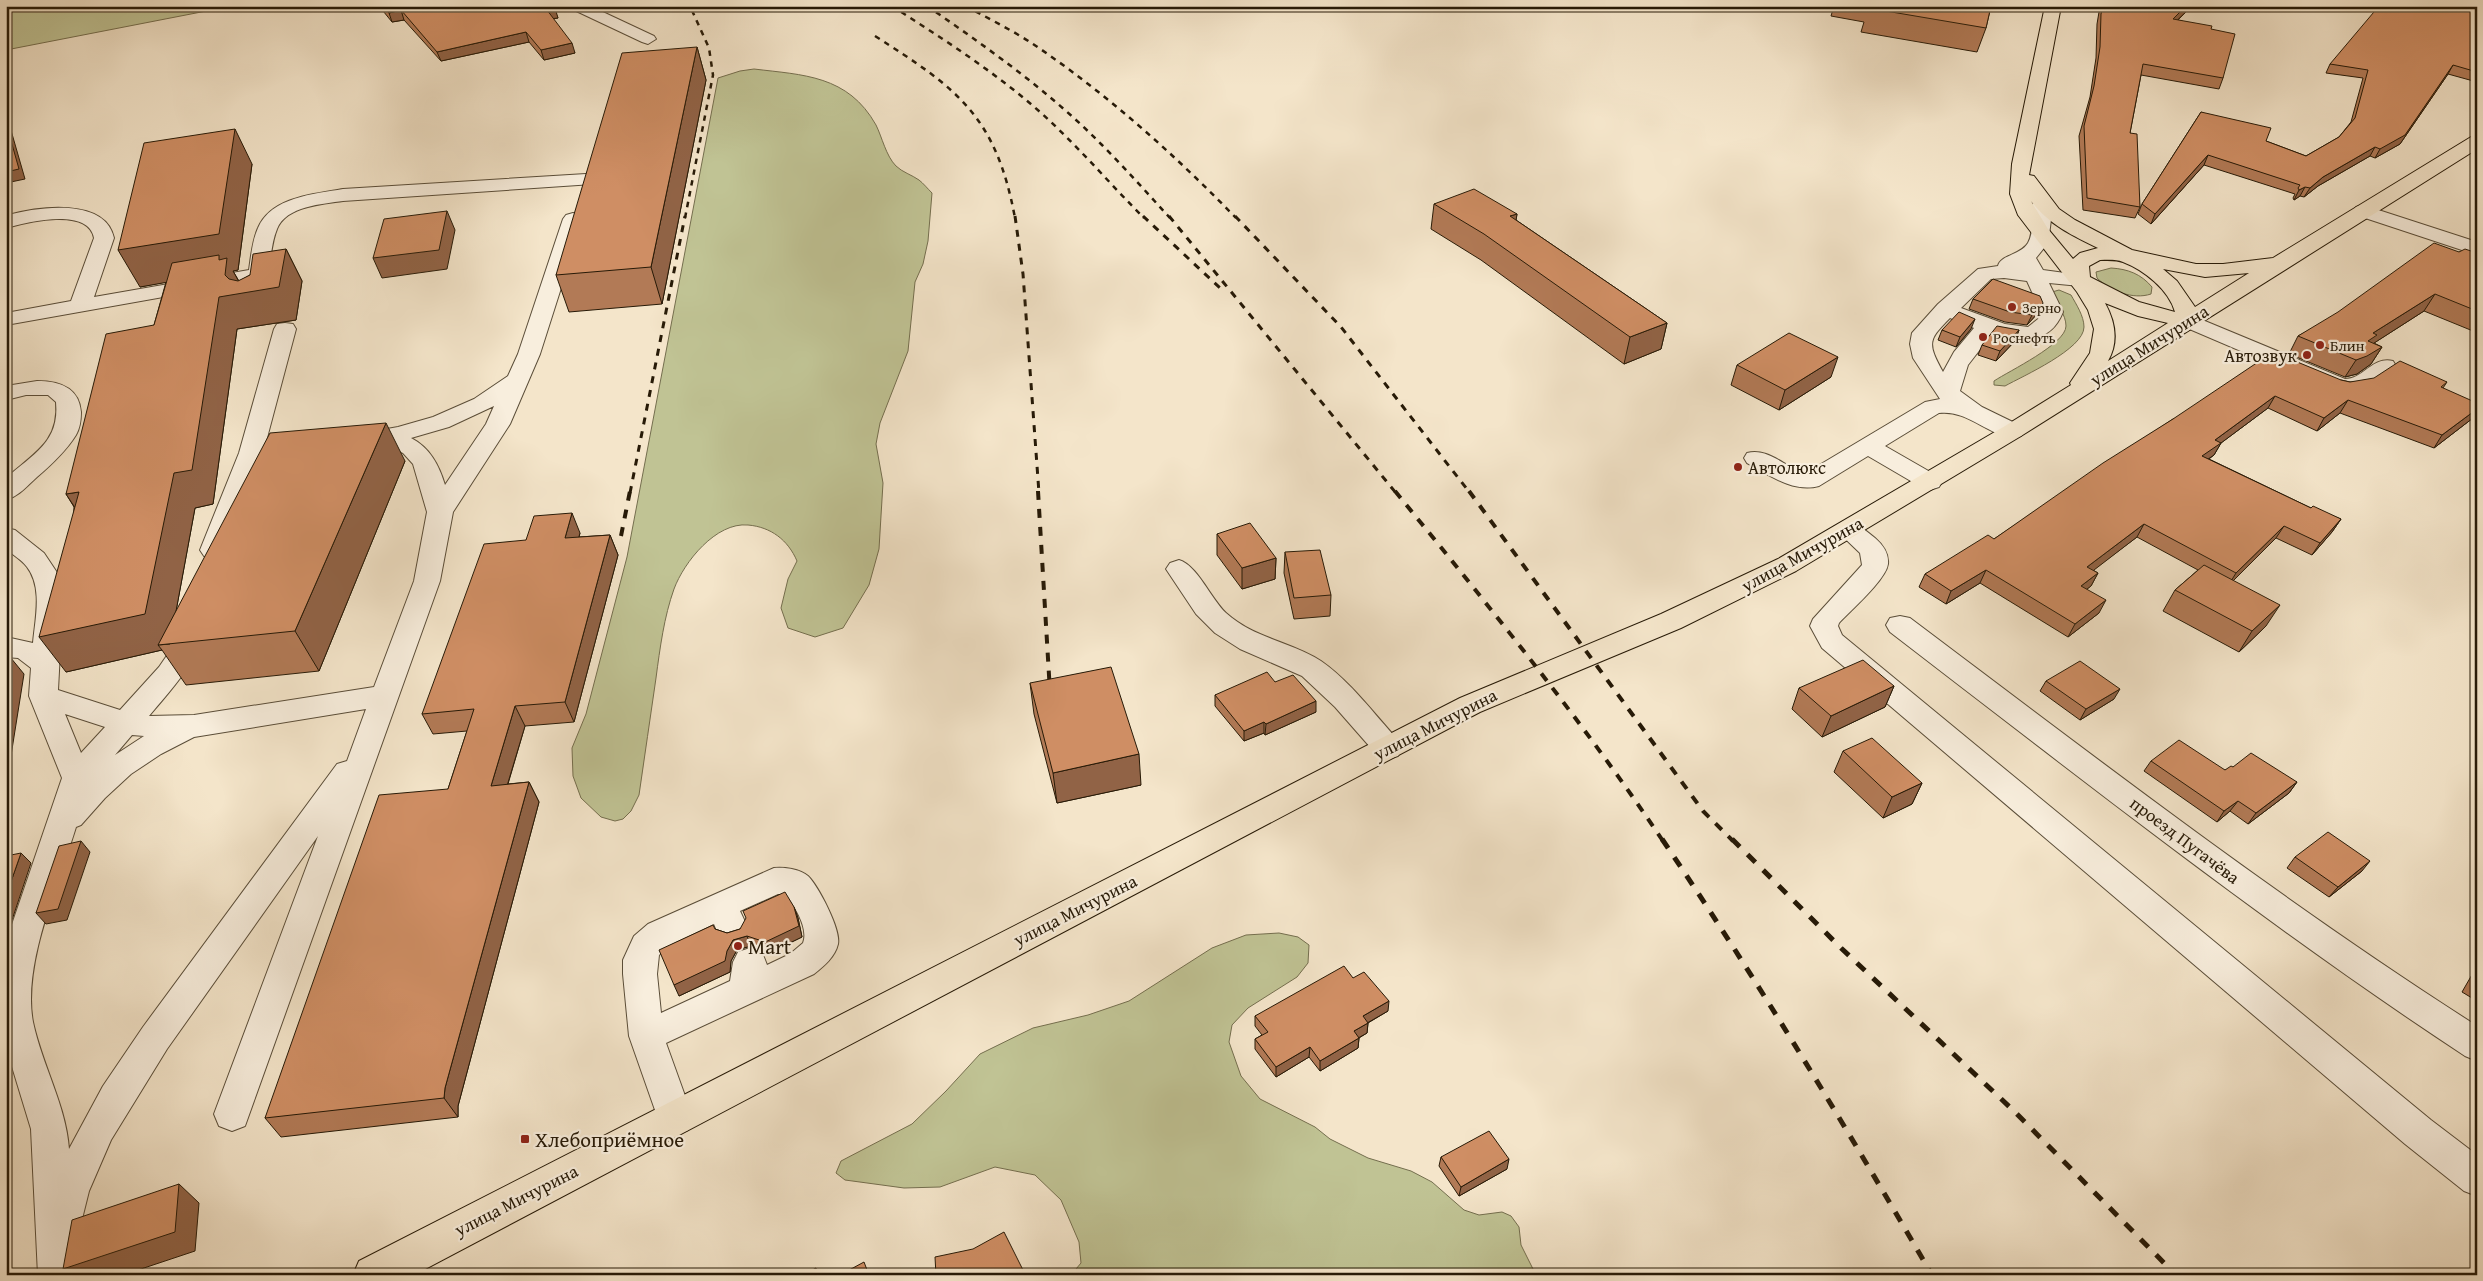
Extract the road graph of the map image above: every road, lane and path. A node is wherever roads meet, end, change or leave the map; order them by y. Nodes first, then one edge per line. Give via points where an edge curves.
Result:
1 (577, 6) edge
2 (2053, 6) edge
3 (648, 39) dead end
4 (2477, 141) edge
5 (595, 154) edge
6 (2021, 164) junction
7 (586, 180) junction
8 (2042, 204) junction
9 (2363, 210) junction
10 (6, 222) edge
11 (2041, 232) junction
12 (2477, 249) edge
13 (2126, 256) junction
14 (2282, 261) junction
15 (2031, 266) junction
16 (258, 275) junction
17 (2080, 280) junction
18 (255, 298) edge
19 (80, 306) junction
20 (1946, 309) junction
21 (6, 319) edge
22 (2188, 320) junction
23 (1989, 324) junction
24 (285, 329) dead end
25 (2385, 366) dead end
26 (518, 379) junction
27 (2074, 392) junction
28 (6, 393) edge
29 (1938, 393) junction
30 (2013, 431) junction
31 (385, 437) junction
32 (337, 443) edge
33 (1868, 446) junction
34 (1756, 458) dead end
35 (1930, 482) junction
36 (6, 492) edge
37 (440, 512) junction
38 (1849, 530) junction
39 (6, 536) edge
40 (1179, 568) dead end
41 (206, 571) edge
42 (196, 608) edge
43 (1900, 624) dead end
44 (6, 647) edge
45 (44, 665) junction
46 (43, 696) junction
47 (385, 696) junction
48 (125, 723) junction
49 (194, 726) junction
50 (366, 746) junction
51 (1388, 748) junction
52 (77, 778) junction
53 (59, 831) junction
54 (646, 1036) junction
55 (2477, 1045) edge
56 (232, 1114) dead end
57 (675, 1118) junction
58 (2477, 1178) edge
59 (57, 1264) edge
60 (373, 1275) edge

1 - 3 street
2 - 6 main road
4 - 9 main road, улица Мичурина
5 - 7 street
6 - 8 main road
6 - 11 main road via 2018,179 2020,196 2024,208
7 - 16 street via 342,195 299,205 273,219 267,228
7 - 26 street
8 - 11 street
8 - 13 main road via 2079,231
9 - 12 street
9 - 14 main road, улица Мичурина
10 - 19 street via 56,214 92,220 101,228 104,238
11 - 15 street
11 - 17 main road
13 - 14 main road via 2209,270
13 - 17 main road via 2106,253 2087,256 2079,264
13 - 22 main road via 2157,274 2173,288 2183,302
14 - 22 main road, улица Мичурина
15 - 17 street
15 - 20 street via 1985,273
15 - 23 street via 2052,312 2050,317 2037,332 2028,334
16 - 18 street
16 - 19 street
17 - 22 main road via 2125,305
17 - 27 main road via 2101,318 2105,338 2098,361
19 - 21 street
20 - 23 street
20 - 29 street via 1920,340
22 - 25 street via 2342,386 2356,386
22 - 27 main road, улица Мичурина
23 - 29 street via 1960,359
24 - 41 street via 260,452 242,480 217,535
26 - 31 street via 499,395 474,407 409,432
26 - 37 street via 498,424
27 - 30 main road, улица Мичурина
28 - 36 street via 49,388 65,395 70,402 64,434 46,456
29 - 30 street
29 - 33 street
30 - 35 main road, улица Мичурина
31 - 32 street
31 - 37 street via 404,442 417,450 425,462
33 - 34 street via 1810,481 1790,477
33 - 35 street
35 - 38 main road, улица Мичурина
37 - 47 street via 427,581
38 - 51 main road, улица Мичурина via 1725,596 1623,642 1470,704
38 - 58 street via 1873,550 1875,565 1872,573 1827,619 1824,626 1832,641
39 - 45 street via 35,559 46,574 50,594
40 - 51 street via 1206,611 1222,627 1317,672
42 - 48 street via 183,653 169,674
43 - 55 street, проезд Пугачёва via 2229,873 2362,969
44 - 45 street via 30,651
45 - 46 street
46 - 48 street
46 - 52 street
47 - 49 street
47 - 50 street
48 - 49 street via 160,728
48 - 52 street
49 - 53 street via 158,741 125,762 91,790
50 - 56 street
50 - 59 street via 154,1039 110,1110 76,1176 65,1210
51 - 57 main road, улица Мичурина
52 - 53 street
53 - 59 street via 17,960 13,992 16,1022 49,1130
54 - 54 street via 747,976 802,964 821,944 822,930 797,886 782,880 774,881 727,917 660,934 646,946 640,960
54 - 57 street
57 - 60 main road, улица Мичурина

